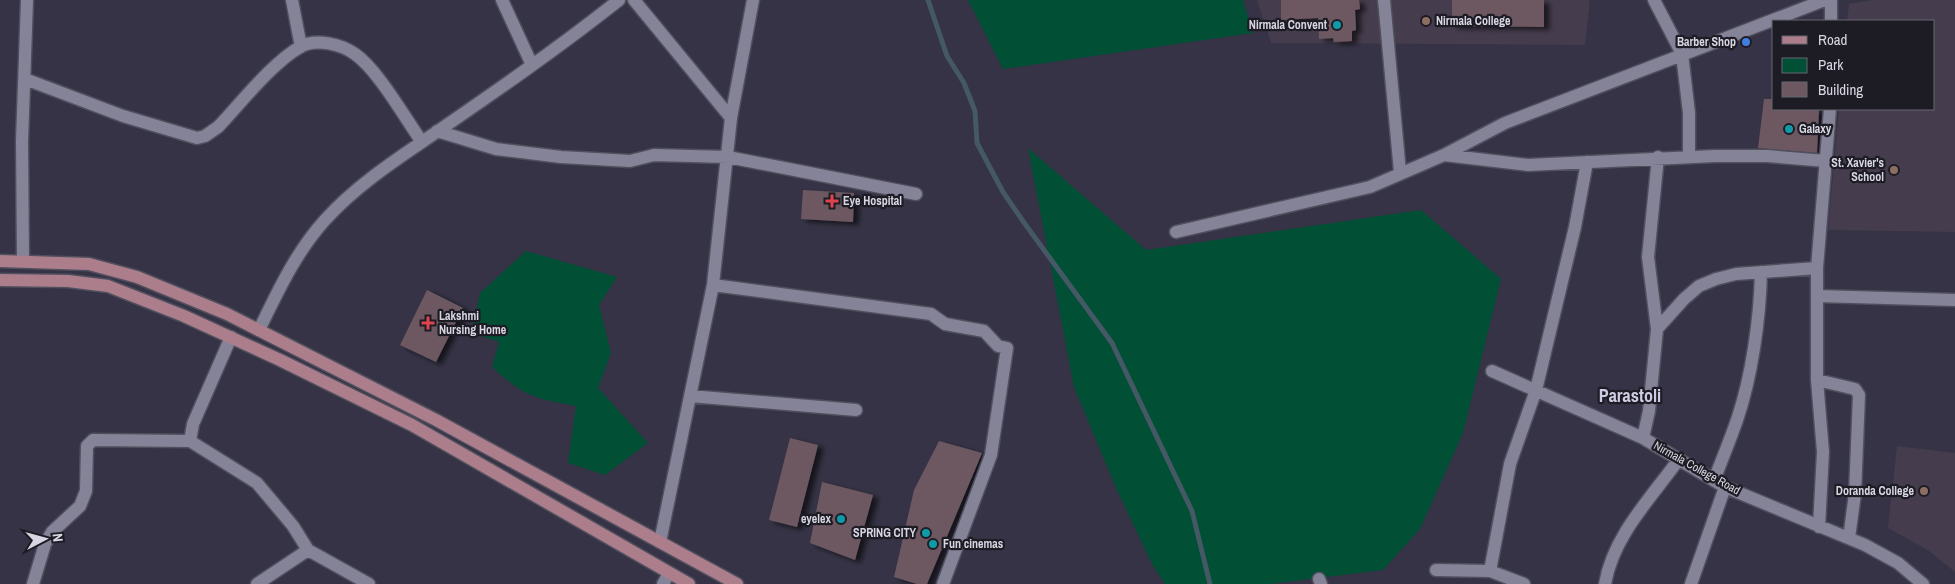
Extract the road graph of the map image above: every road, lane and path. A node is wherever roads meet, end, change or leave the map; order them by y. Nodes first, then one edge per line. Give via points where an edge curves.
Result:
1 (27, 0) edge
2 (292, 0) edge
3 (502, 0) edge
4 (619, 0) edge
5 (634, 0) edge
6 (753, 0) edge
7 (1384, 0) edge
8 (1654, 0) edge
9 (1825, 0) edge
10 (1832, 0) edge
11 (1772, 20) edge
12 (1772, 20) edge
13 (1831, 20) edge
14 (301, 47) junction
15 (1682, 54) junction
16 (532, 65) junction
17 (25, 79) junction
18 (1830, 110) edge
19 (731, 118) junction
20 (436, 132) junction
21 (422, 142) junction
22 (1444, 155) junction
23 (1689, 156) junction
24 (728, 157) junction
25 (1658, 157) junction
26 (1826, 161) junction
27 (1587, 162) junction
28 (1400, 172) junction
29 (916, 194) dead end
30 (1176, 232) dead end
31 (0, 261) edge
32 (22, 261) junction
33 (1817, 268) junction
34 (1761, 272) junction
35 (0, 280) edge
36 (713, 286) junction
37 (1817, 296) junction
38 (1955, 300) edge
39 (1657, 329) junction
40 (259, 330) junction
41 (231, 337) junction
42 (1492, 371) dead end
43 (1817, 380) junction
44 (1536, 390) junction
45 (690, 396) junction
46 (856, 410) dead end
47 (1643, 438) junction
48 (190, 441) junction
49 (1679, 459) junction
50 (1720, 484) junction
51 (1820, 527) junction
52 (1849, 538) junction
53 (660, 542) junction
54 (308, 550) junction
55 (1436, 570) dead end
56 (1490, 571) junction
57 (666, 578) edge
58 (1510, 581) edge
59 (33, 584) edge
60 (257, 584) edge
61 (369, 584) edge
62 (689, 584) edge
63 (738, 584) edge
64 (944, 584) edge
65 (1524, 584) edge
66 (1605, 584) edge
67 (1691, 584) edge
68 (1923, 584) edge

1 - 17 street
2 - 14 street
3 - 16 street
4 - 16 street
5 - 19 street
6 - 19 street
7 - 28 street
8 - 15 street
9 - 11 street
10 - 13 street
12 - 15 street
14 - 17 street via 281,62 218,127 197,138 123,116
14 - 21 street via 328,44 355,54 376,77
15 - 22 street via 1505,122
15 - 23 street
16 - 20 street
17 - 32 street
18 - 26 street
19 - 24 street
20 - 21 street
20 - 24 street via 496,149 561,157 630,161 654,155
21 - 40 street via 394,160 325,220 295,258
22 - 27 street via 1528,165
22 - 28 street
23 - 25 street
23 - 26 street via 1767,156
24 - 29 street
24 - 36 street
25 - 27 street
25 - 39 street via 1648,257
26 - 33 street
27 - 44 street
28 - 30 street via 1370,187
31 - 32 main road
32 - 40 main road via 89,264 120,272 170,290
33 - 34 street
33 - 37 street
34 - 39 street via 1708,281 1699,286
34 - 50 street via 1761,292 1746,383
35 - 41 main road via 68,281 108,286
36 - 45 street
36 - 64 street via 931,314 945,324 984,330 998,346 1007,348 991,455
37 - 38 street
37 - 43 street
39 - 47 street
40 - 53 main road via 436,420
41 - 48 street via 193,424
41 - 57 main road via 412,425
42 - 44 street, Nirmala College Road
43 - 51 street via 1823,460
43 - 52 street via 1855,389 1859,395 1855,494
44 - 47 street, Nirmala College Road via 1574,410
44 - 56 street via 1510,464
45 - 46 street
45 - 53 street
47 - 49 street, Nirmala College Road
48 - 54 street via 257,482
48 - 59 street via 93,440 87,446 86,491 80,506 44,544
49 - 50 street, Nirmala College Road
49 - 66 street via 1621,539 1610,561
50 - 51 street, Nirmala College Road
50 - 67 street
51 - 52 street, Nirmala College Road
52 - 68 street, Nirmala College Road via 1898,563
53 - 63 main road
54 - 60 street
54 - 61 street
55 - 56 street
56 - 58 street
57 - 62 main road
58 - 65 street

